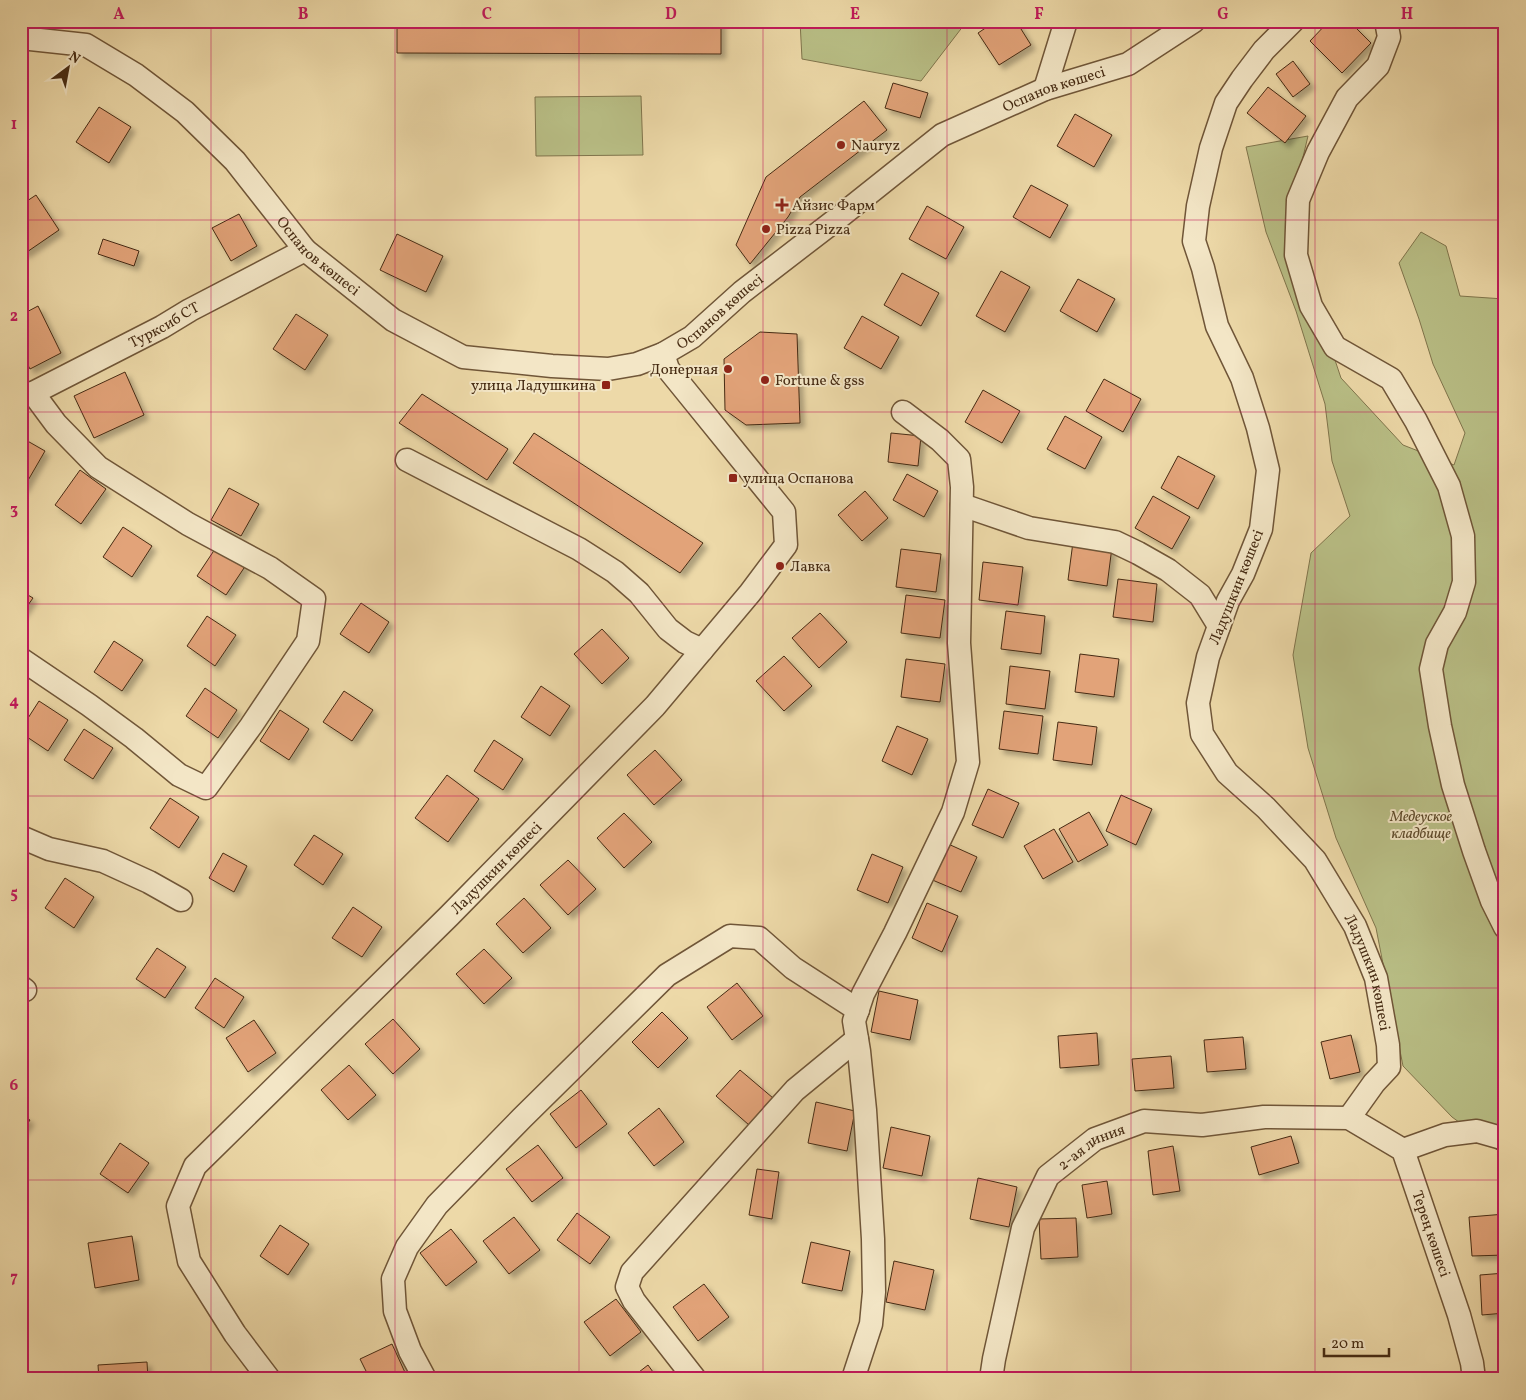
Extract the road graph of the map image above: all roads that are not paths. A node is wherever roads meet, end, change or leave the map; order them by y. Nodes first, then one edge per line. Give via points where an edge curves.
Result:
1 (1066, 21) edge
2 (1194, 21) edge
3 (1293, 21) edge
4 (1386, 21) edge
5 (21, 38) edge
6 (1045, 89) junction
7 (305, 250) junction
8 (663, 354) junction
9 (27, 395) edge
10 (903, 412) dead end
11 (407, 460) dead end
12 (962, 505) junction
13 (1219, 626) junction
14 (702, 650) junction
15 (21, 659) edge
16 (21, 837) edge
17 (181, 900) dead end
18 (1505, 928) edge
19 (858, 1010) junction
20 (857, 1039) junction
21 (1349, 1118) junction
22 (1505, 1140) edge
23 (1403, 1150) junction
24 (269, 1379) edge
25 (425, 1379) edge
26 (696, 1379) edge
27 (853, 1379) edge
28 (991, 1379) edge
29 (1474, 1379) edge

1 - 6 street
2 - 6 street, Оспанов көшесі via 1128,64
3 - 13 street, Ладушкин көшесі via 1264,50 1226,103 1211,148 1198,206 1194,241 1217,326 1242,378 1268,470 1261,529
4 - 18 street via 1389,37 1378,66 1346,98 1298,200 1296,255 1311,306 1335,347 1391,380 1449,486 1463,536 1464,582 1455,612 1437,644 1431,670 1453,785 1486,884
5 - 7 street, Оспанов көшесі via 86,45 136,75 185,112 236,161
6 - 8 street, Оспанов көшесі via 942,135 742,292 692,336
7 - 8 street, Оспанов көшесі via 393,320 463,356 552,366 608,368 637,364
7 - 9 street, Турксиб СТ
8 - 14 street, Ладушкин көшесі via 668,369 784,512 786,545
9 - 15 street via 98,467 188,524 270,568 314,599 308,641 206,788 178,775 119,727
10 - 12 street via 959,459
11 - 14 street via 601,562 639,593 668,628 685,642
12 - 13 street via 1030,528 1115,542 1168,570 1200,595
12 - 19 street via 960,643 968,762 953,812
13 - 21 street, Ладушкин көшесі via 1198,703 1202,734 1227,773 1266,808 1315,860 1355,926 1376,978 1389,1067
14 - 24 street, Ладушкин көшесі via 656,706 195,1166 178,1206 189,1261 235,1334
16 - 17 street via 49,849 103,861
19 - 20 street via 854,1021
19 - 25 street via 793,968 759,938 730,936 667,975 437,1206 407,1247 393,1279 395,1311
20 - 26 street via 795,1090 632,1272 627,1287 634,1301
20 - 27 street via 865,1110 874,1292 871,1324
21 - 23 street
21 - 28 street, 2-ая линия via 1264,1117 1202,1125 1144,1121 1095,1139 1048,1176 1023,1228
22 - 23 street via 1478,1131 1445,1135
23 - 29 street, Терең көшесі via 1459,1316

